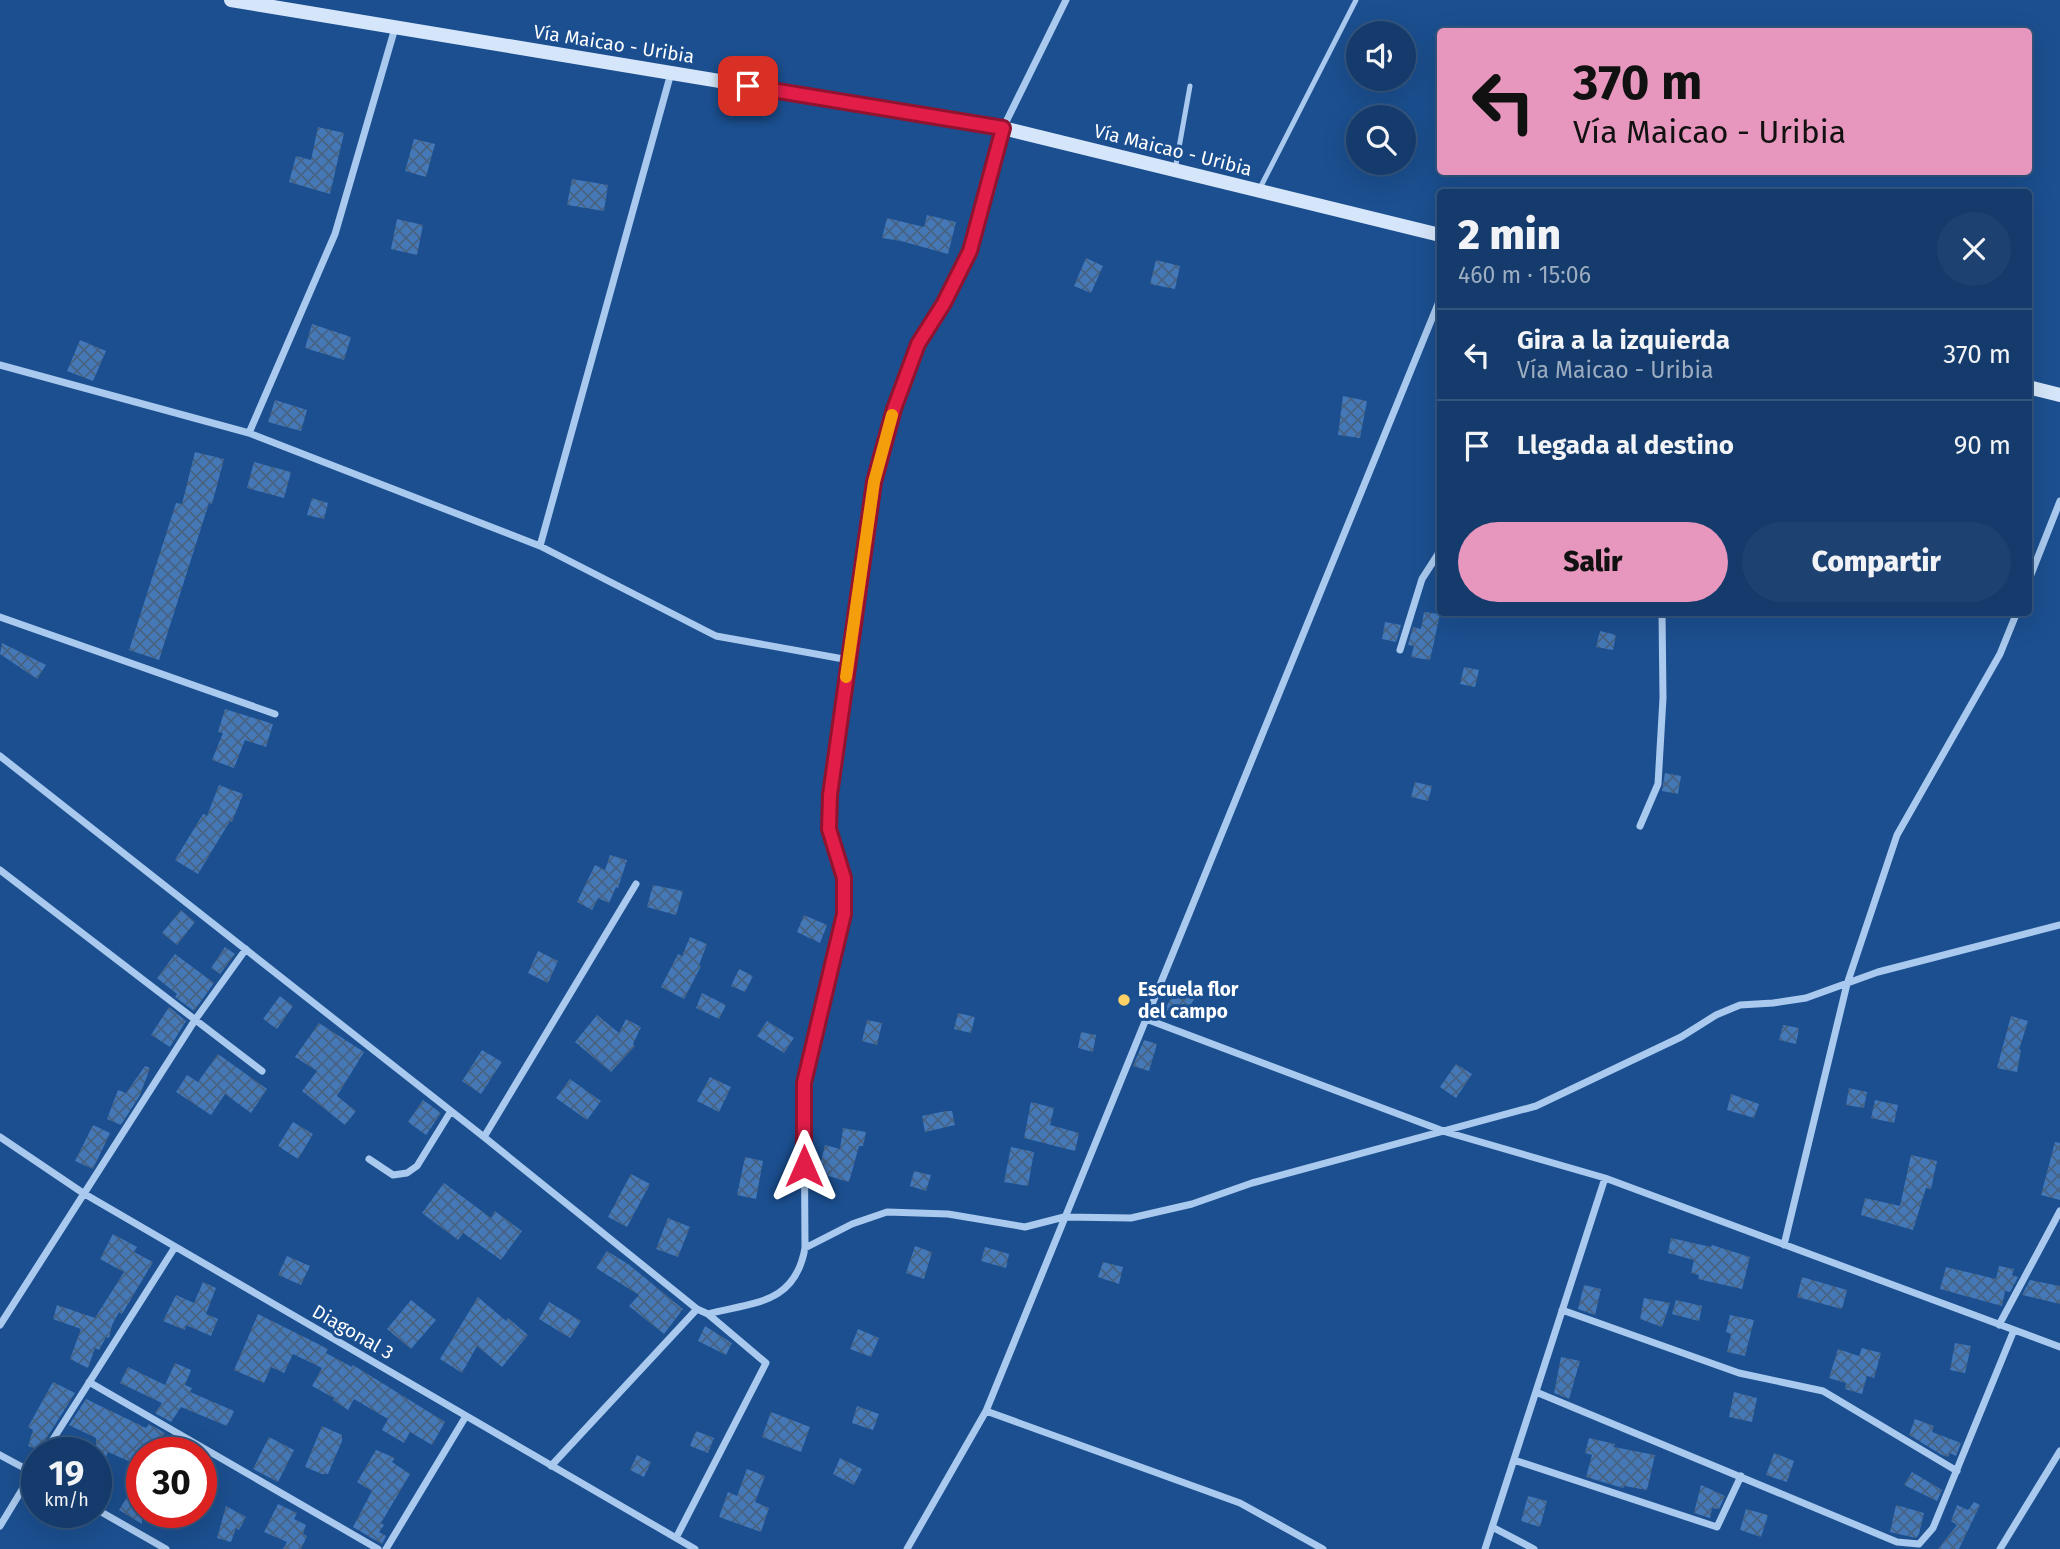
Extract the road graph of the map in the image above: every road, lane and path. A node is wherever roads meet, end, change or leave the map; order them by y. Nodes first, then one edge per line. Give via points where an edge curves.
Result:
1 (231, 0) edge
2 (1066, 0) edge
3 (1356, 0) edge
4 (396, 27) junction
5 (671, 73) junction
6 (1190, 86) dead end
7 (1003, 128) junction
8 (1175, 170) junction
9 (1259, 190) junction
10 (1437, 234) edge
11 (1437, 306) edge
12 (0, 365) edge
13 (2032, 388) edge
14 (2060, 395) edge
15 (249, 433) junction
16 (2060, 501) edge
17 (540, 546) junction
18 (1437, 556) edge
19 (2032, 572) edge
20 (1662, 616) edge
21 (2015, 616) edge
22 (0, 617) edge
23 (1400, 650) dead end
24 (849, 660) junction
25 (275, 714) dead end
26 (0, 756) edge
27 (1640, 826) dead end
28 (0, 870) edge
29 (636, 884) dead end
30 (2060, 925) edge
31 (246, 949) junction
32 (1847, 984) junction
33 (1146, 1019) junction
34 (195, 1020) junction
35 (262, 1071) dead end
36 (451, 1111) junction
37 (1446, 1132) junction
38 (0, 1137) edge
39 (484, 1137) junction
40 (369, 1158) dead end
41 (1605, 1178) junction
42 (83, 1193) junction
43 (2060, 1211) edge
44 (1064, 1217) junction
45 (1784, 1245) junction
46 (174, 1247) junction
47 (805, 1248) junction
48 (697, 1309) junction
49 (1562, 1310) junction
50 (708, 1314) junction
51 (0, 1325) edge
52 (1999, 1325) junction
53 (2014, 1330) junction
54 (2060, 1347) edge
55 (89, 1382) junction
56 (1536, 1392) junction
57 (986, 1411) junction
58 (466, 1416) junction
59 (54, 1437) edge
60 (2060, 1451) edge
61 (0, 1455) edge
62 (1514, 1460) junction
63 (21, 1465) edge
64 (551, 1466) junction
65 (1956, 1471) junction
66 (1741, 1476) junction
67 (21, 1493) edge
68 (112, 1518) edge
69 (0, 1526) edge
70 (1492, 1527) junction
71 (676, 1538) junction
72 (166, 1549) edge
73 (377, 1549) edge
74 (386, 1549) edge
75 (695, 1549) edge
76 (907, 1549) edge
77 (1323, 1549) edge
78 (1485, 1549) edge
79 (1534, 1549) edge
80 (2000, 1549) edge

1 - 4 street, Vía Maicao - Uribia
2 - 7 street
3 - 9 lane
4 - 5 street, Vía Maicao - Uribia
4 - 15 street via 335,234
5 - 7 street, Vía Maicao - Uribia
5 - 17 street
6 - 8 lane
7 - 8 street, Vía Maicao - Uribia
7 - 24 street via 970,251 918,344 894,409 874,482
8 - 9 street, Vía Maicao - Uribia
9 - 10 street, Vía Maicao - Uribia
11 - 33 street
12 - 15 street
13 - 14 street
15 - 17 street
16 - 19 street
17 - 24 street via 716,636
18 - 23 street via 1422,579
20 - 27 street via 1658,785
21 - 32 street via 2000,654 1897,835
22 - 25 street
24 - 47 street via 829,829 844,878 844,914 804,1083
26 - 31 street
28 - 34 street
29 - 39 street
30 - 32 street
31 - 34 street
31 - 36 street
32 - 37 street via 1806,998 1740,1005 1536,1107
32 - 45 street
33 - 37 street
33 - 44 street
34 - 35 street
34 - 42 street
36 - 39 street
36 - 40 street via 417,1166 407,1173 393,1175
37 - 41 street
37 - 44 street via 1130,1218
38 - 42 street, Diagonal 3
39 - 48 street
41 - 45 street
41 - 49 street
42 - 46 street, Diagonal 3
42 - 51 street
43 - 52 street
44 - 47 street via 1025,1227 948,1214 887,1212
44 - 57 street
45 - 52 street
46 - 55 street
46 - 58 street, Diagonal 3
47 - 50 street via 800,1271 790,1285 769,1298
48 - 50 street
48 - 64 street
49 - 56 street
49 - 65 street via 1739,1373 1823,1391
50 - 71 street via 766,1363
52 - 53 street
53 - 54 street
53 - 65 street
55 - 59 street
55 - 73 street
56 - 62 street
56 - 66 street
57 - 76 street
57 - 77 street via 1240,1503
58 - 64 street, Diagonal 3
58 - 74 street
60 - 80 street
61 - 63 street
62 - 66 street via 1717,1527
62 - 70 street
64 - 71 street, Diagonal 3
65 - 66 street via 1933,1528 1919,1544 1897,1542
67 - 69 street
68 - 72 street
70 - 78 street
70 - 79 street
71 - 75 street, Diagonal 3

